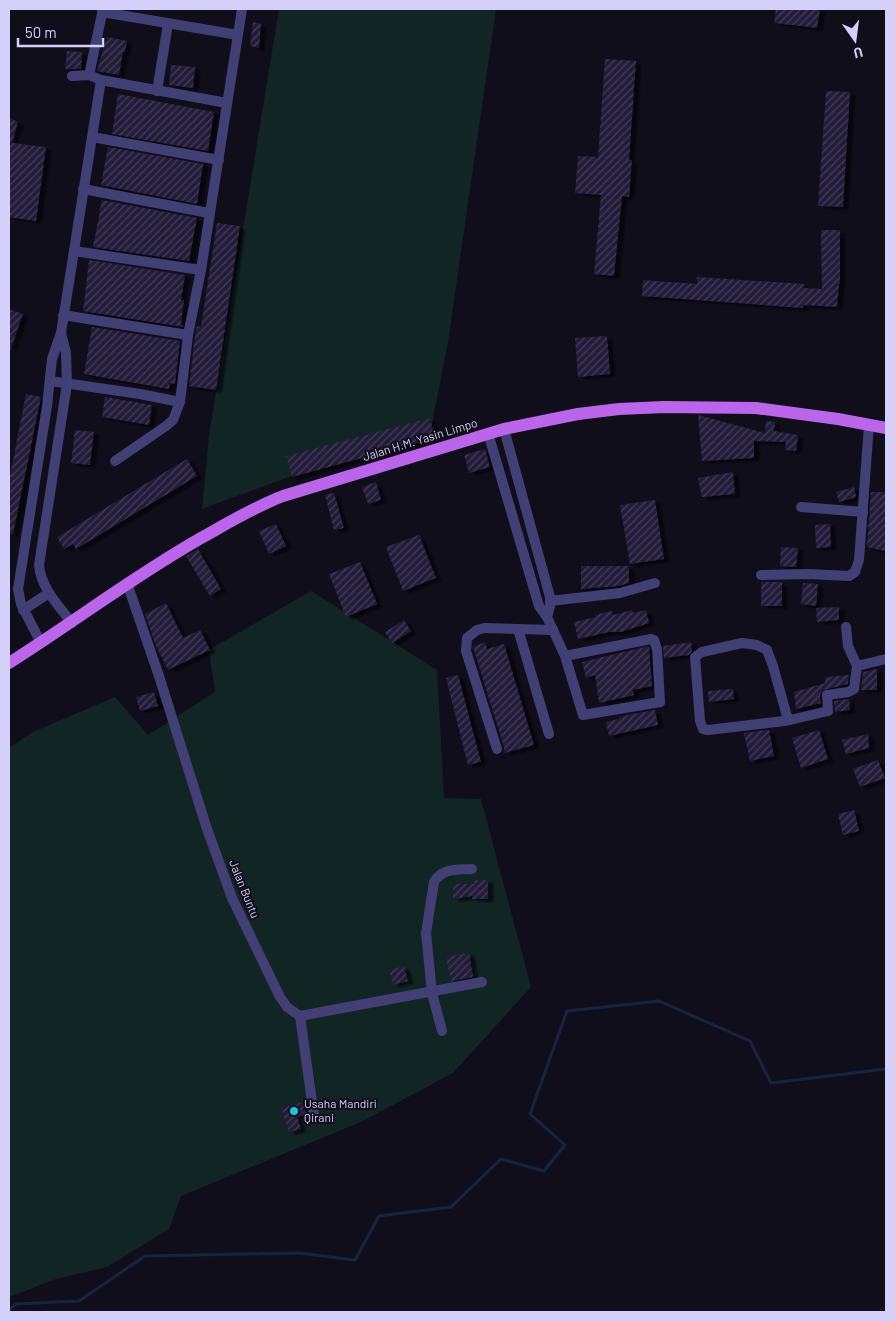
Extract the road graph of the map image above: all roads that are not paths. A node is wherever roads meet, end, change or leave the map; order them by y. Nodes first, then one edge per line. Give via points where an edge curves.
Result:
1 (242, 9) edge
2 (102, 10) edge
3 (168, 24) junction
4 (238, 35) junction
5 (89, 75) junction
6 (72, 76) dead end
7 (101, 80) junction
8 (157, 91) junction
9 (227, 103) junction
10 (92, 137) junction
11 (219, 160) junction
12 (83, 190) junction
13 (209, 213) junction
14 (74, 251) junction
15 (201, 270) junction
16 (64, 315) junction
17 (61, 333) junction
18 (188, 335) junction
19 (50, 381) junction
20 (67, 384) junction
21 (180, 402) junction
22 (47, 406) junction
23 (64, 408) junction
24 (870, 425) junction
25 (886, 428) edge
26 (504, 429) junction
27 (488, 433) junction
28 (114, 461) dead end
29 (801, 507) dead end
30 (863, 512) junction
31 (761, 575) dead end
32 (127, 583) junction
33 (655, 583) dead end
34 (49, 592) junction
35 (550, 601) junction
36 (23, 610) junction
37 (547, 617) junction
38 (72, 622) junction
39 (846, 628) dead end
40 (518, 629) junction
41 (553, 630) junction
42 (42, 643) junction
43 (565, 656) junction
44 (886, 659) edge
45 (9, 663) edge
46 (857, 666) junction
47 (788, 720) junction
48 (548, 734) dead end
49 (497, 749) dead end
50 (472, 869) dead end
51 (482, 982) dead end
52 (432, 992) junction
53 (300, 1016) junction
54 (442, 1030) dead end
55 (314, 1116) dead end

1 - 4 street
2 - 3 street
2 - 5 street
3 - 4 street
3 - 8 street
4 - 9 street
5 - 6 street
5 - 7 street
7 - 8 street
7 - 10 street
8 - 9 street
9 - 11 street
10 - 11 street
10 - 12 street
11 - 13 street
12 - 13 street
12 - 14 street
13 - 15 street
14 - 15 street
14 - 16 street
15 - 18 street
16 - 17 street
16 - 18 street
17 - 19 street via 53,353
17 - 20 street via 66,353
18 - 21 street
19 - 20 street
19 - 22 street
20 - 21 street
20 - 23 street
21 - 28 street via 173,420
22 - 23 street
22 - 36 street via 18,589
23 - 34 street via 39,566
24 - 25 main road, Jalan H.M. Yasin Limpo
24 - 26 main road, Jalan H.M. Yasin Limpo via 756,408 664,407 578,414
24 - 30 street
26 - 27 main road, Jalan H.M. Yasin Limpo
26 - 35 street
27 - 32 main road, Jalan H.M. Yasin Limpo via 283,496 181,549
27 - 37 street via 539,606
29 - 30 street
30 - 31 street via 860,560 851,576
32 - 38 main road, Jalan H.M. Yasin Limpo
32 - 53 street, Jalan Buntu via 232,898 280,997 292,1013
33 - 35 street via 620,593
34 - 36 street
34 - 38 street
35 - 37 street
36 - 42 street
37 - 41 street
38 - 42 main road, Jalan H.M. Yasin Limpo
39 - 46 street via 848,646
40 - 41 street
40 - 48 street
40 - 49 street via 484,628 471,633 465,645
41 - 43 street
42 - 45 main road, Jalan H.M. Yasin Limpo
43 - 43 street via 651,638 657,649 660,702 583,714
44 - 46 street
46 - 47 street via 854,689 827,696 828,711
47 - 47 street via 767,650 757,645 742,644 696,655 703,729
50 - 52 street via 443,872 434,882 426,933
51 - 52 street
52 - 53 street
52 - 54 street
53 - 55 street

